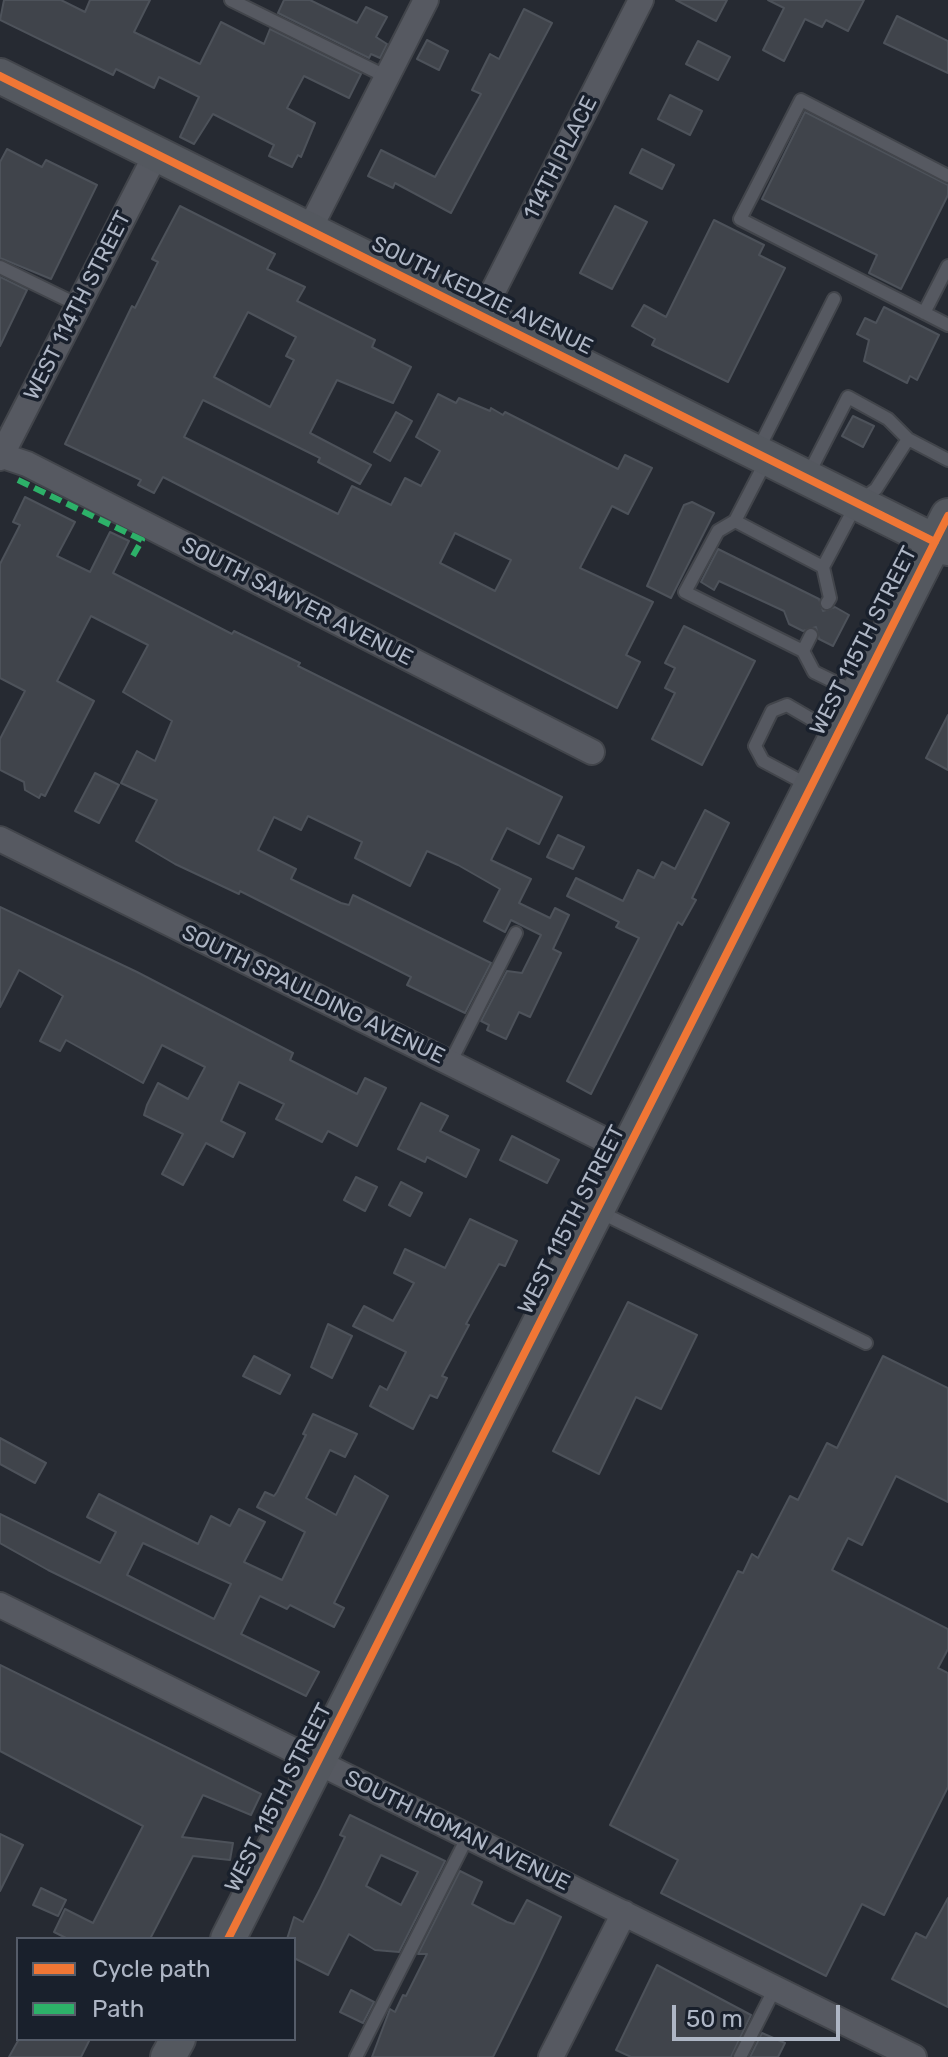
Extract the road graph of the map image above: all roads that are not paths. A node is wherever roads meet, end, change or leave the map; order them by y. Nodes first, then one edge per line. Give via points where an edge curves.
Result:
1 (231, 0) edge
2 (426, 0) edge
3 (631, 3) edge
4 (0, 76) edge
5 (387, 77) junction
6 (156, 154) junction
7 (948, 176) edge
8 (309, 230) junction
9 (948, 266) edge
10 (0, 267) edge
11 (834, 299) dead end
12 (78, 305) junction
13 (924, 313) junction
14 (481, 315) junction
15 (948, 325) edge
16 (908, 439) junction
17 (762, 455) junction
18 (0, 456) edge
19 (948, 460) edge
20 (806, 478) junction
21 (857, 503) junction
22 (735, 521) junction
23 (944, 536) edge
24 (823, 567) junction
25 (828, 601) dead end
26 (811, 635) dead end
27 (803, 651) junction
28 (858, 694) junction
29 (837, 735) junction
30 (592, 752) dead end
31 (811, 787) junction
32 (0, 839) edge
33 (516, 933) dead end
34 (450, 1063) junction
35 (627, 1151) junction
36 (597, 1210) junction
37 (866, 1343) dead end
38 (0, 1605) edge
39 (318, 1762) junction
40 (468, 1836) junction
41 (624, 1913) junction
42 (229, 1937) edge
43 (775, 1988) junction
44 (356, 2057) edge
45 (551, 2057) edge
46 (740, 2057) edge
47 (914, 2057) edge

1 - 5 lane
2 - 5 street
3 - 14 street, 114TH PLACE
4 - 6 street, SOUTH KEDZIE AVENUE
5 - 8 street
6 - 8 street, SOUTH KEDZIE AVENUE
6 - 12 street, WEST 114TH STREET
7 - 13 lane via 801,100 740,219
8 - 14 street, SOUTH KEDZIE AVENUE
9 - 13 lane
10 - 12 lane
11 - 17 lane
12 - 18 street, WEST 114TH STREET
13 - 15 lane
14 - 17 street, SOUTH KEDZIE AVENUE
16 - 19 lane
16 - 20 lane via 888,419 848,397
16 - 21 lane via 876,489
17 - 20 street, SOUTH KEDZIE AVENUE
17 - 22 lane
18 - 30 street, SOUTH SAWYER AVENUE via 27,464
20 - 21 street, SOUTH KEDZIE AVENUE
21 - 23 street, SOUTH KEDZIE AVENUE
21 - 24 lane
22 - 24 lane
22 - 27 lane via 718,531 685,592
23 - 28 street, WEST 115TH STREET
24 - 25 lane
26 - 27 lane
27 - 28 lane via 814,672
28 - 29 street, WEST 115TH STREET
29 - 31 street, WEST 115TH STREET
29 - 31 lane via 787,705 772,711 755,746 763,761
31 - 35 street, WEST 115TH STREET
32 - 34 street, SOUTH SPAULDING AVENUE
33 - 34 lane
34 - 35 street, SOUTH SPAULDING AVENUE
35 - 36 street, WEST 115TH STREET
36 - 37 lane
36 - 39 street, WEST 115TH STREET
38 - 39 street, SOUTH HOMAN AVENUE
39 - 40 street, SOUTH HOMAN AVENUE
39 - 42 street, WEST 115TH STREET
40 - 41 street, SOUTH HOMAN AVENUE
40 - 44 lane
41 - 43 street, SOUTH HOMAN AVENUE
41 - 45 street
43 - 46 lane
43 - 47 street, SOUTH HOMAN AVENUE

